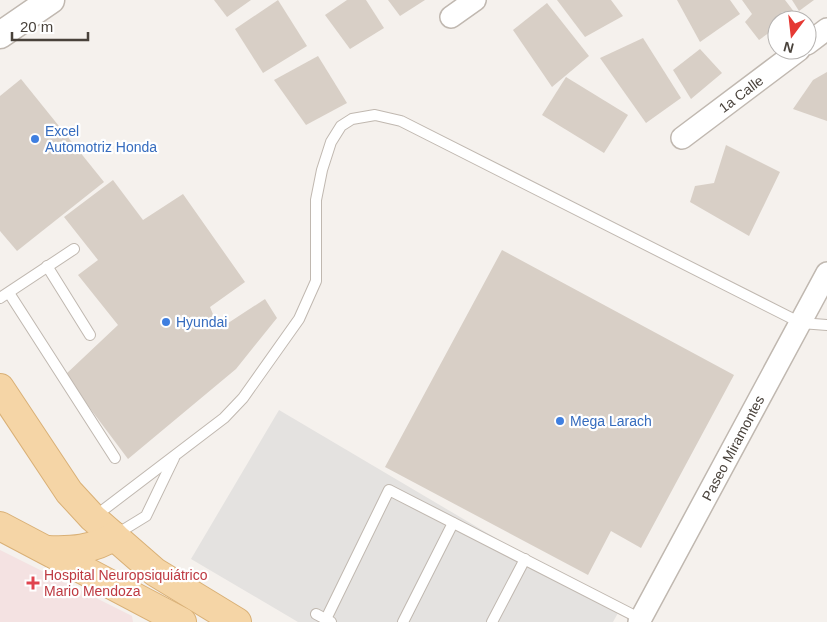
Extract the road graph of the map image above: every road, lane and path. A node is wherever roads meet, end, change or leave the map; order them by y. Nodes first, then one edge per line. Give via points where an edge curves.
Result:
1 (50, 0) edge
2 (475, 0) edge
3 (451, 18) dead end
4 (0, 35) edge
5 (786, 60) edge
6 (682, 138) dead end
7 (74, 249) dead end
8 (47, 266) junction
9 (827, 272) edge
10 (4, 295) edge
11 (801, 323) junction
12 (827, 325) edge
13 (90, 335) dead end
14 (0, 388) edge
15 (115, 458) dead end
16 (174, 458) junction
17 (93, 518) junction
18 (453, 523) junction
19 (0, 526) edge
20 (114, 536) junction
21 (45, 550) junction
22 (525, 559) junction
23 (148, 612) edge
24 (325, 618) edge
25 (640, 620) edge
26 (182, 622) edge
27 (237, 622) edge
28 (403, 622) edge
29 (492, 622) edge

1 - 4 street
2 - 3 street
5 - 6 street, 1a Calle
7 - 8 lane
8 - 10 lane
8 - 13 lane
9 - 11 street, Paseo Miramontes
10 - 15 lane
11 - 12 lane
11 - 16 lane via 401,121 375,115 352,119 341,126 322,170 316,200 316,281 299,319 242,398 224,418
11 - 25 street, Paseo Miramontes
14 - 17 main road via 69,492
16 - 17 lane
16 - 20 lane via 146,516
17 - 20 main road
18 - 22 lane
18 - 24 lane via 390,490
18 - 28 lane
19 - 21 main road
20 - 21 main road via 104,543 79,550
20 - 27 main road via 155,572
21 - 23 main road
22 - 25 lane
22 - 29 lane
23 - 26 main road

